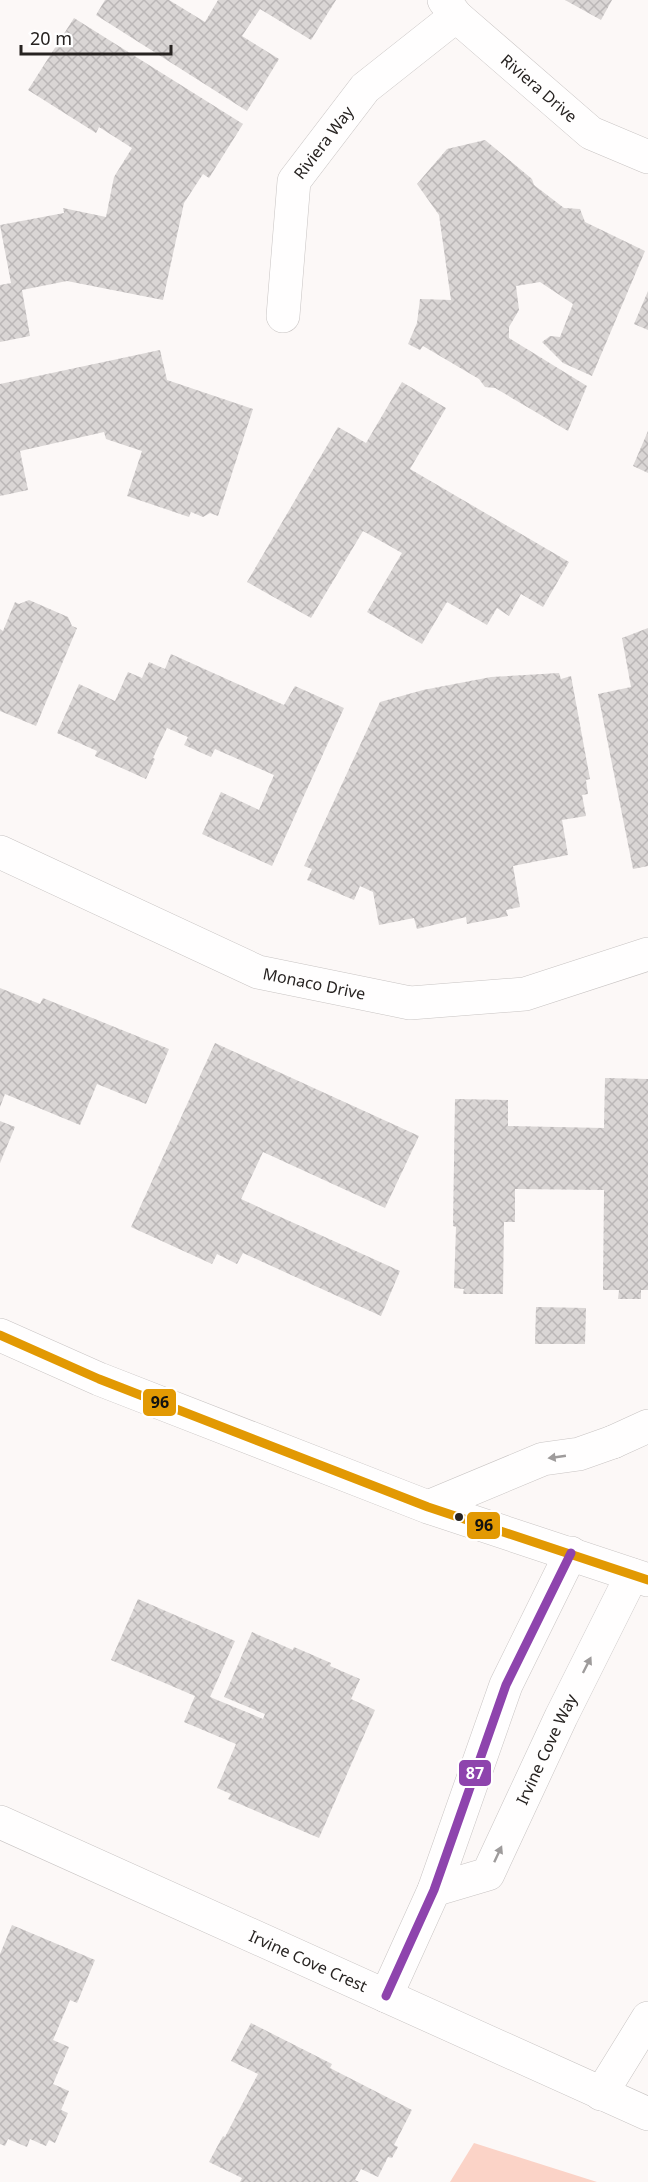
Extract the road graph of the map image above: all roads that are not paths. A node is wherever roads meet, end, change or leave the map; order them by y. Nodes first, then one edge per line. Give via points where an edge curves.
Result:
1 (450, 8) edge
2 (648, 157) edge
3 (283, 316) dead end
4 (0, 852) edge
5 (648, 954) edge
6 (0, 1335) edge
7 (648, 1426) edge
8 (428, 1507) junction
9 (571, 1553) junction
10 (640, 1577) edge
11 (0, 1822) edge
12 (434, 1890) junction
13 (386, 1996) junction
14 (648, 2018) edge
15 (601, 2094) junction
16 (648, 2114) edge

1 - 2 main road, Riviera Drive via 591,133
1 - 3 main road, Riviera Way via 365,88 294,181
4 - 5 main road, Monaco Drive via 258,972 410,1003 525,994
6 - 8 main road via 99,1379
7 -> 8 main road via 579,1454 543,1459
8 - 9 main road
9 - 10 main road
9 - 12 main road via 506,1685
12 -> 10 main road, Irvine Cove Way via 488,1875 561,1717
11 - 13 main road, Irvine Cove Crest
12 - 13 main road
13 - 15 main road, Irvine Cove Crest
14 - 15 main road
15 - 16 main road, Irvine Cove Crest

